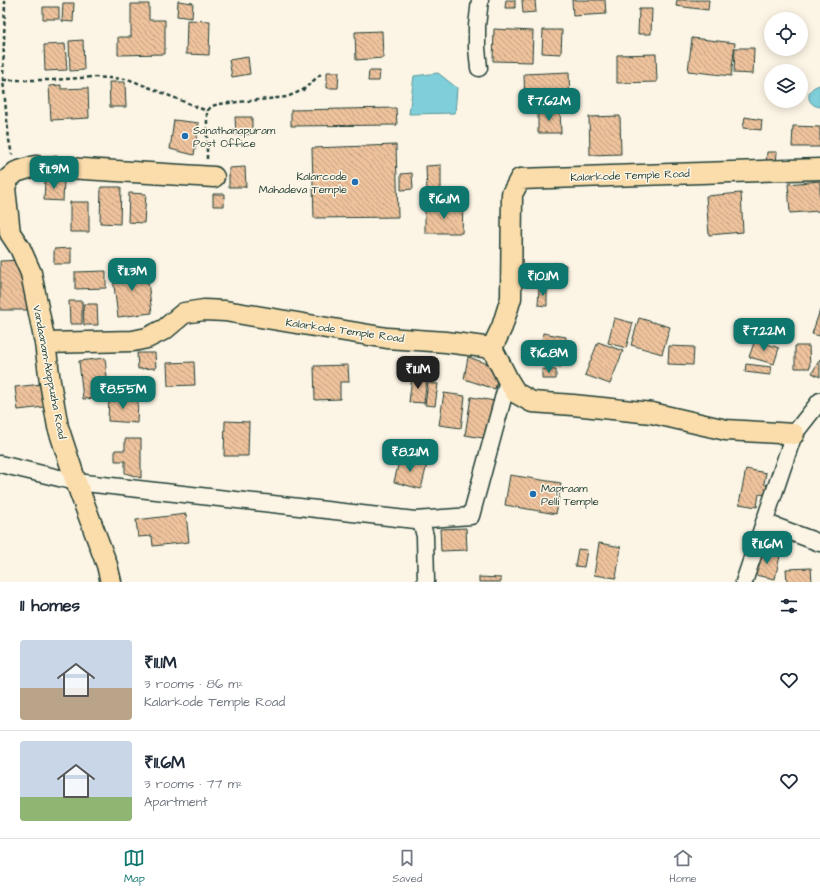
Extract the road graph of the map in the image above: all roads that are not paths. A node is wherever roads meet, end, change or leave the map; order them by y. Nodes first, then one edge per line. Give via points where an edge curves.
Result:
1 (480, 0) edge
2 (479, 68) dead end
3 (820, 169) edge
4 (210, 176) road end
5 (5, 233) edge
6 (45, 343) junction
7 (492, 348) junction
8 (508, 380) junction
9 (820, 400) edge
10 (794, 434) junction
11 (0, 464) edge
12 (76, 482) junction
13 (415, 520) junction
14 (764, 522) junction
15 (820, 543) edge
16 (111, 582) edge
17 (426, 582) edge
18 (744, 582) edge

1 - 2 street via 477,26
3 - 7 main road, Kalarkode Temple Road via 520,179 512,194 511,298
4 - 5 main road via 35,166 16,172 8,179 5,188
5 - 6 main road, Vandaanam-Alappuzha Road via 20,248 31,273
6 - 7 main road, Kalarkode Temple Road via 133,341 165,329 184,313 204,310 224,311 387,338
6 - 12 main road, Vandaanam-Alappuzha Road via 58,427
7 - 8 main road
8 - 10 main road via 516,393 532,402 573,404 652,414 726,430
8 - 13 street via 471,516
9 - 10 street
10 - 14 street
11 - 12 street
12 - 13 street
12 - 16 main road, Vandaanam-Alappuzha Road
13 - 17 street via 422,525 425,536
14 - 15 street
14 - 18 street

